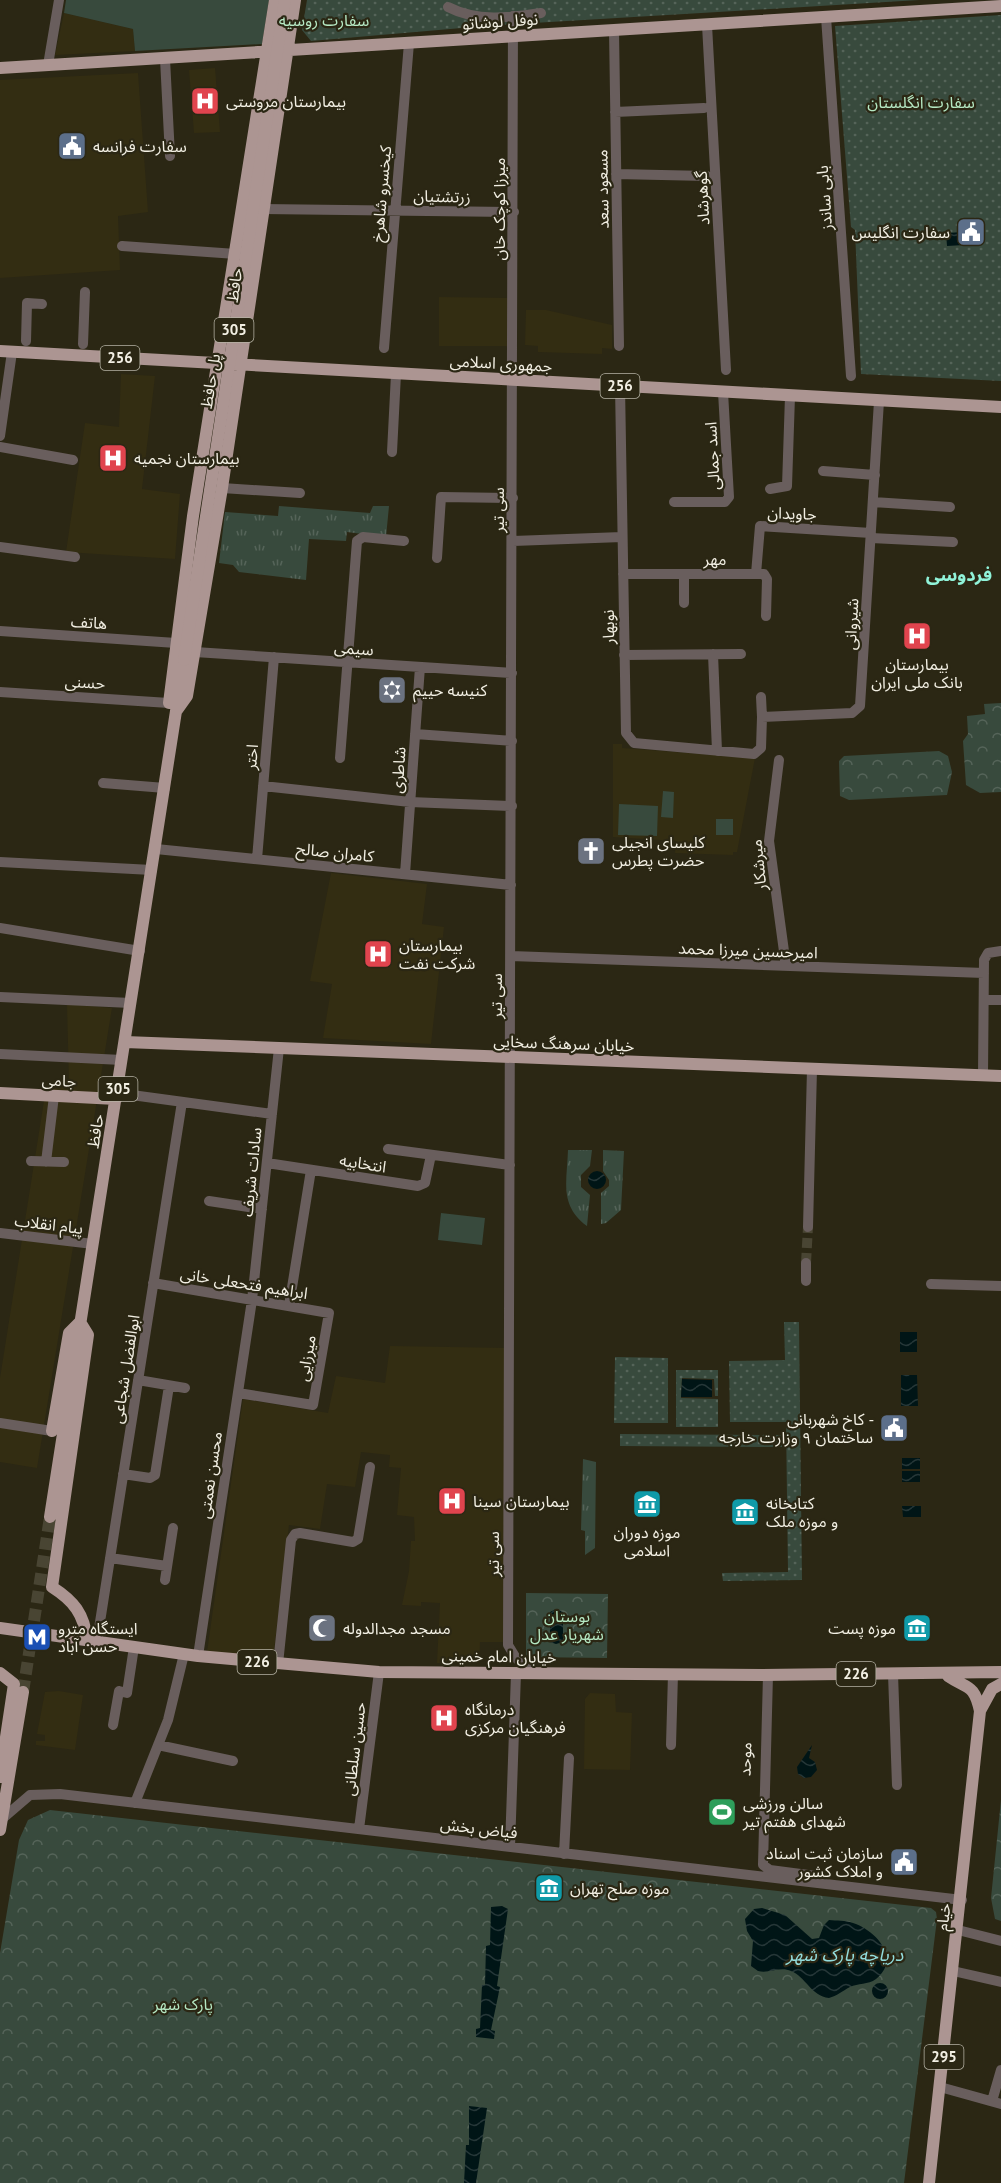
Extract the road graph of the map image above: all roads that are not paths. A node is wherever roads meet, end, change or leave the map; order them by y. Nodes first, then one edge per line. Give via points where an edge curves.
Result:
1 (59, 0) edge
2 (275, 0) edge
3 (285, 0) edge
4 (295, 0) edge
5 (970, 0) edge
6 (1001, 6) edge
7 (448, 7) dead end
8 (958, 9) junction
9 (541, 13) dead end
10 (518, 16) junction
11 (826, 17) junction
12 (706, 25) junction
13 (614, 31) junction
14 (519, 37) junction
15 (409, 43) junction
16 (286, 51) junction
17 (267, 52) junction
18 (165, 58) junction
19 (48, 65) junction
20 (0, 68) edge
21 (704, 108) dead end
22 (615, 112) junction
23 (170, 156) dead end
24 (616, 174) junction
25 (707, 177) dead end
26 (262, 209) junction
27 (395, 211) junction
28 (514, 212) junction
29 (122, 246) dead end
30 (236, 254) junction
31 (85, 292) dead end
32 (42, 304) dead end
33 (619, 346) dead end
34 (26, 347) junction
35 (384, 348) dead end
36 (82, 350) junction
37 (6, 351) edge
38 (217, 364) junction
39 (239, 366) junction
40 (726, 370) dead end
41 (396, 374) junction
42 (851, 376) dead end
43 (514, 380) junction
44 (620, 386) junction
45 (723, 392) junction
46 (790, 396) junction
47 (879, 400) junction
48 (1001, 407) edge
49 (208, 421) junction
50 (230, 426) junction
51 (0, 436) edge
52 (0, 447) edge
53 (392, 452) dead end
54 (73, 460) dead end
55 (823, 471) dead end
56 (875, 475) junction
57 (222, 488) junction
58 (770, 489) dead end
59 (300, 493) dead end
60 (513, 498) junction
61 (674, 502) dead end
62 (873, 502) junction
63 (950, 507) dead end
64 (871, 535) junction
65 (622, 537) junction
66 (404, 541) dead end
67 (513, 541) junction
68 (953, 542) dead end
69 (0, 547) edge
70 (75, 557) dead end
71 (437, 558) dead end
72 (623, 574) junction
73 (684, 574) junction
74 (756, 574) junction
75 (684, 603) dead end
76 (766, 616) dead end
77 (0, 631) edge
78 (176, 644) junction
79 (195, 652) junction
80 (713, 654) junction
81 (741, 654) dead end
82 (624, 655) junction
83 (274, 657) junction
84 (184, 660) joint
85 (348, 662) junction
86 (420, 667) junction
87 (512, 673) junction
88 (0, 692) edge
89 (761, 698) dead end
90 (173, 706) junction
91 (762, 717) junction
92 (415, 734) junction
93 (512, 741) junction
94 (717, 751) junction
95 (340, 759) dead end
96 (779, 760) dead end
97 (103, 783) dead end
98 (263, 786) junction
99 (165, 788) junction
100 (410, 802) junction
101 (512, 806) junction
102 (156, 849) junction
103 (257, 859) junction
104 (0, 862) edge
105 (152, 870) junction
106 (405, 874) junction
107 (511, 885) junction
108 (0, 928) edge
109 (140, 951) junction
110 (1001, 951) edge
111 (511, 956) junction
112 (786, 966) junction
113 (984, 973) junction
114 (0, 997) edge
115 (984, 1000) junction
116 (1001, 1000) edge
117 (131, 1004) junction
118 (125, 1042) junction
119 (279, 1048) junction
120 (0, 1054) edge
121 (510, 1057) junction
122 (122, 1060) junction
123 (813, 1069) junction
124 (983, 1075) junction
125 (1001, 1076) edge
126 (0, 1093) edge
127 (54, 1096) junction
128 (117, 1096) junction
129 (182, 1102) junction
130 (272, 1114) junction
131 (388, 1149) dead end
132 (432, 1155) junction
133 (32, 1161) dead end
134 (46, 1162) junction
135 (64, 1162) dead end
136 (267, 1163) junction
137 (510, 1166) junction
138 (311, 1170) junction
139 (209, 1201) dead end
140 (262, 1209) junction
141 (807, 1227) tunnel mouth
142 (0, 1233) edge
143 (93, 1244) junction
144 (806, 1263) tunnel mouth
145 (806, 1281) dead end
146 (153, 1283) junction
147 (931, 1284) dead end
148 (1001, 1287) edge
149 (252, 1300) junction
150 (289, 1306) junction
151 (330, 1313) joint
152 (80, 1322) junction
153 (138, 1380) junction
154 (170, 1386) junction
155 (185, 1389) dead end
156 (238, 1394) junction
157 (0, 1423) edge
158 (52, 1431) joint
159 (370, 1467) dead end
160 (123, 1474) junction
161 (50, 1517) tunnel mouth
162 (173, 1528) dead end
163 (110, 1558) junction
164 (167, 1566) junction
165 (165, 1580) dead end
166 (0, 1628) edge
167 (92, 1641) junction
168 (134, 1647) junction
169 (184, 1654) junction
170 (198, 1656) junction
171 (278, 1664) junction
172 (379, 1672) junction
173 (1001, 1672) edge
174 (0, 1673) edge
175 (516, 1673) junction
176 (532, 1673) junction
177 (673, 1674) junction
178 (892, 1674) junction
179 (944, 1674) junction
180 (765, 1675) junction
181 (1001, 1684) edge
182 (19, 1688) junction
183 (980, 1711) junction
184 (113, 1725) dead end
185 (2, 1745) edge
186 (158, 1745) junction
187 (671, 1745) dead end
188 (569, 1758) dead end
189 (233, 1761) dead end
190 (0, 1778) edge
191 (897, 1785) dead end
192 (135, 1803) junction
193 (0, 1824) edge
194 (359, 1829) junction
195 (510, 1847) junction
196 (564, 1854) junction
197 (748, 1876) junction
198 (962, 1898) junction
199 (958, 1930) junction
200 (1001, 1941) edge
201 (953, 1971) junction
202 (1001, 1982) edge
203 (1001, 2070) edge
204 (940, 2087) junction
205 (996, 2103) edge
206 (929, 2183) edge

1 - 19 street
2 - 17 main road, حافظ
3 - 84 main road, پل حافظ / 305, bridge
4 - 16 main road, حافظ
5 - 8 street
6 - 8 main road, نوفل لوشاتو
7 - 10 street via 465,16
8 - 11 main road, نوفل لوشاتو
9 - 10 street
10 - 14 street, میرزا کوچک خان
11 - 12 main road, نوفل لوشاتو
11 - 42 street, بابی ساندز
12 - 13 main road, نوفل لوشاتو
12 - 40 street, گوهرشاد
13 - 14 main road, نوفل لوشاتو
13 - 22 street, مسعود سعد
14 - 15 main road, نوفل لوشاتو
14 - 28 street, میرزا کوچک خان
15 - 16 main road, نوفل لوشاتو
15 - 27 street, کیخسرو شاهرخ
16 - 17 main road, نوفل لوشاتو
16 - 26 main road, حافظ
17 - 18 main road, نوفل لوشاتو
17 - 30 main road, حافظ
18 - 19 main road, نوفل لوشاتو
18 - 23 street
19 - 20 main road, نوفل لوشاتو
21 - 22 street
22 - 24 street, مسعود سعد
24 - 25 street
24 - 33 street, مسعود سعد
26 - 27 street, زرتشتیان
26 - 39 main road, حافظ
27 - 28 street, زرتشتیان
27 - 35 street, کیخسرو شاهرخ
28 - 43 street, میرزا کوچک خان
29 - 30 street
30 - 38 main road, حافظ
31 - 36 street
32 - 34 street via 27,303
34 - 36 main road, جمهوری اسلامی / 256
34 - 37 main road, جمهوری اسلامی / 256
36 - 38 main road, جمهوری اسلامی / 256
37 - 51 street
38 - 39 main road, جمهوری اسلامی / 256
38 - 49 main road, حافظ
39 - 41 main road, جمهوری اسلامی / 256
39 - 50 main road, حافظ
41 - 43 main road, جمهوری اسلامی / 256
41 - 53 street
43 - 44 main road, جمهوری اسلامی / 256
43 - 60 street, سی تیر
44 - 45 main road, جمهوری اسلامی / 256
44 - 65 street, نوبهار
45 - 46 main road, جمهوری اسلامی / 256
45 - 61 street, اسد جمالی via 729,496 725,502
46 - 47 main road, جمهوری اسلامی / 256
46 - 58 street via 787,483 785,488
47 - 48 main road, جمهوری اسلامی / 256
47 - 56 street, شیروانی
49 - 50 main road
49 - 78 main road, حافظ
50 - 57 main road, حافظ
52 - 54 street
55 - 56 street
56 - 62 street, شیروانی
57 - 59 street
57 - 79 main road, حافظ
60 - 67 street, سی تیر
60 - 71 street via 441,497
62 - 63 street
62 - 64 street, شیروانی
64 - 68 street
64 - 74 street, جاویدان via 760,526
64 - 91 street, شیروانی via 861,702 852,713
65 - 67 street
65 - 72 street, نوبهار
66 - 85 street via 359,538
67 - 87 street, سی تیر
69 - 70 street
72 - 73 street, مهر
72 - 82 street, نوبهار
73 - 74 street, مهر
73 - 75 street
74 - 76 street via 764,574 767,579
77 - 78 street, هاتف
78 - 90 main road, حافظ
79 - 83 street, سیمی
79 - 90 main road, حافظ via 187,696
80 - 81 street
80 - 82 street
80 - 94 street
82 - 94 street, نوبهار via 625,727 631,741
83 - 85 street, سیمی
83 - 98 street, اختر
84 - 90 main road, حافظ / 305
85 - 86 street, سیمی
85 - 95 street
86 - 87 street, سیمی
86 - 92 street, شاطری
87 - 93 street, سی تیر
88 - 90 street, حسنی
89 - 91 street
90 - 99 main road, حافظ / 305
91 - 94 street, نوبهار via 761,748 754,754
92 - 93 street
92 - 100 street, شاطری
93 - 101 street, سی تیر
96 - 112 street, میرشکار via 769,841
97 - 99 street
98 - 100 street
98 - 103 street, اختر
99 - 102 main road, حافظ / 305
100 - 101 street
100 - 106 street, شاطری
101 - 107 street, سی تیر
102 - 103 street, کامران صالح
102 - 105 main road, حافظ / 305
103 - 106 street, کامران صالح
104 - 105 street
105 - 109 main road, حافظ / 305
106 - 107 street, کامران صالح
107 - 111 street, سی تیر
108 - 109 street
109 - 117 main road, حافظ / 305
110 - 113 street via 985,956
111 - 112 street, امیرحسین میرزا محمد
111 - 121 street, سی تیر
112 - 113 street, امیرحسین میرزا محمد
113 - 115 street
114 - 117 street
115 - 116 street
115 - 124 street
117 - 118 main road, حافظ / 305
118 - 119 main road, خیابان سرهنگ سخایی
118 - 122 main road, حافظ / 305
119 - 121 main road, خیابان سرهنگ سخایی
119 - 130 street, سادات شریف
120 - 122 street
121 - 123 main road, خیابان سرهنگ سخایی
121 - 137 street, سی تیر
122 - 128 main road, حافظ / 305
123 - 124 main road, خیابان سرهنگ سخایی
123 - 141 street
124 - 125 main road, خیابان سرهنگ سخایی
126 - 127 main road, جامی
127 - 128 main road, جامی
127 - 134 street
128 - 129 street
128 - 143 main road, حافظ / 305
129 - 130 street
129 - 146 street, ابوالفضل شجاعی
130 - 136 street, سادات شریف
131 - 132 street
132 - 137 street
132 - 138 street, انتخابیه via 425,1183 418,1186
133 - 134 street
134 - 135 street
136 - 138 street, انتخابیه
136 - 140 street, سادات شریف
137 - 176 street, سی تیر via 508,1645
138 - 150 street
139 - 140 street
140 - 149 street, سادات شریف
142 - 143 street, پیام انقلاب
143 - 152 main road, حافظ / 305
144 - 145 street
146 - 149 street, ابراهیم فتحعلی خانی
146 - 153 street, ابوالفضل شجاعی
147 - 148 street
149 - 150 street, ابراهیم فتحعلی خانی
149 - 156 street, محسن نعمتی
150 - 151 street, ابراهیم فتحعلی خانی
151 - 156 street, میرزایی via 313,1405
152 - 158 main road via 69,1333
152 - 161 main road, حافظ / 305
152 - 167 main road, 305 via 88,1335 52,1587 78,1608
153 - 154 street
153 - 160 street, ابوالفضل شجاعی
154 - 155 street
154 - 160 street via 155,1475 150,1478
156 - 170 street, محسن نعمتی
157 - 158 street
159 - 171 street via 358,1539 353,1542 300,1533 291,1540
160 - 163 street, ابوالفضل شجاعی
162 - 164 street
163 - 164 street
163 - 167 street, ابوالفضل شجاعی
164 - 165 street
166 - 167 main road, خیابان امام خمینی / 226
167 - 168 main road, خیابان امام خمینی / 226
168 - 169 main road, خیابان امام خمینی / 226
168 - 184 street via 126,1692 119,1691
169 - 170 main road, خیابان امام خمینی / 226
169 - 186 street
170 - 171 main road, خیابان امام خمینی / 226
171 - 172 main road, خیابان امام خمینی / 226
172 - 175 main road, خیابان امام خمینی / 226
172 - 194 street, حسین سلطانی
173 - 179 main road, خیابان امام خمینی / 226
174 - 182 main road
175 - 176 main road, خیابان امام خمینی / 226
175 - 195 street
176 - 177 main road, خیابان امام خمینی / 226
177 - 180 main road, خیابان امام خمینی / 226
177 - 187 street
178 - 179 main road, خیابان امام خمینی / 226
178 - 180 main road, خیابان امام خمینی / 226
178 - 191 street
179 - 183 main road via 971,1688
180 - 197 street, موحد via 757,1866
180 - 198 street via 763,1865 770,1870
181 - 183 main road via 992,1689
182 - 185 main road
182 - 193 main road
183 - 198 main road, خیام / 295
185 - 190 main road
186 - 189 street
186 - 192 street
188 - 196 street
192 - 193 street, فیاض بخش via 37,1793
192 - 194 street, فیاض بخش
194 - 195 street, فیاض بخش
195 - 196 street, فیاض بخش
196 - 197 street, فیاض بخش
197 - 198 street, فیاض بخش
198 - 199 main road, خیام / 295
199 - 200 street
199 - 201 main road, خیام / 295
201 - 202 street
201 - 204 main road, خیام / 295
203 - 205 street
204 - 205 street
204 - 206 main road, خیام / 295

